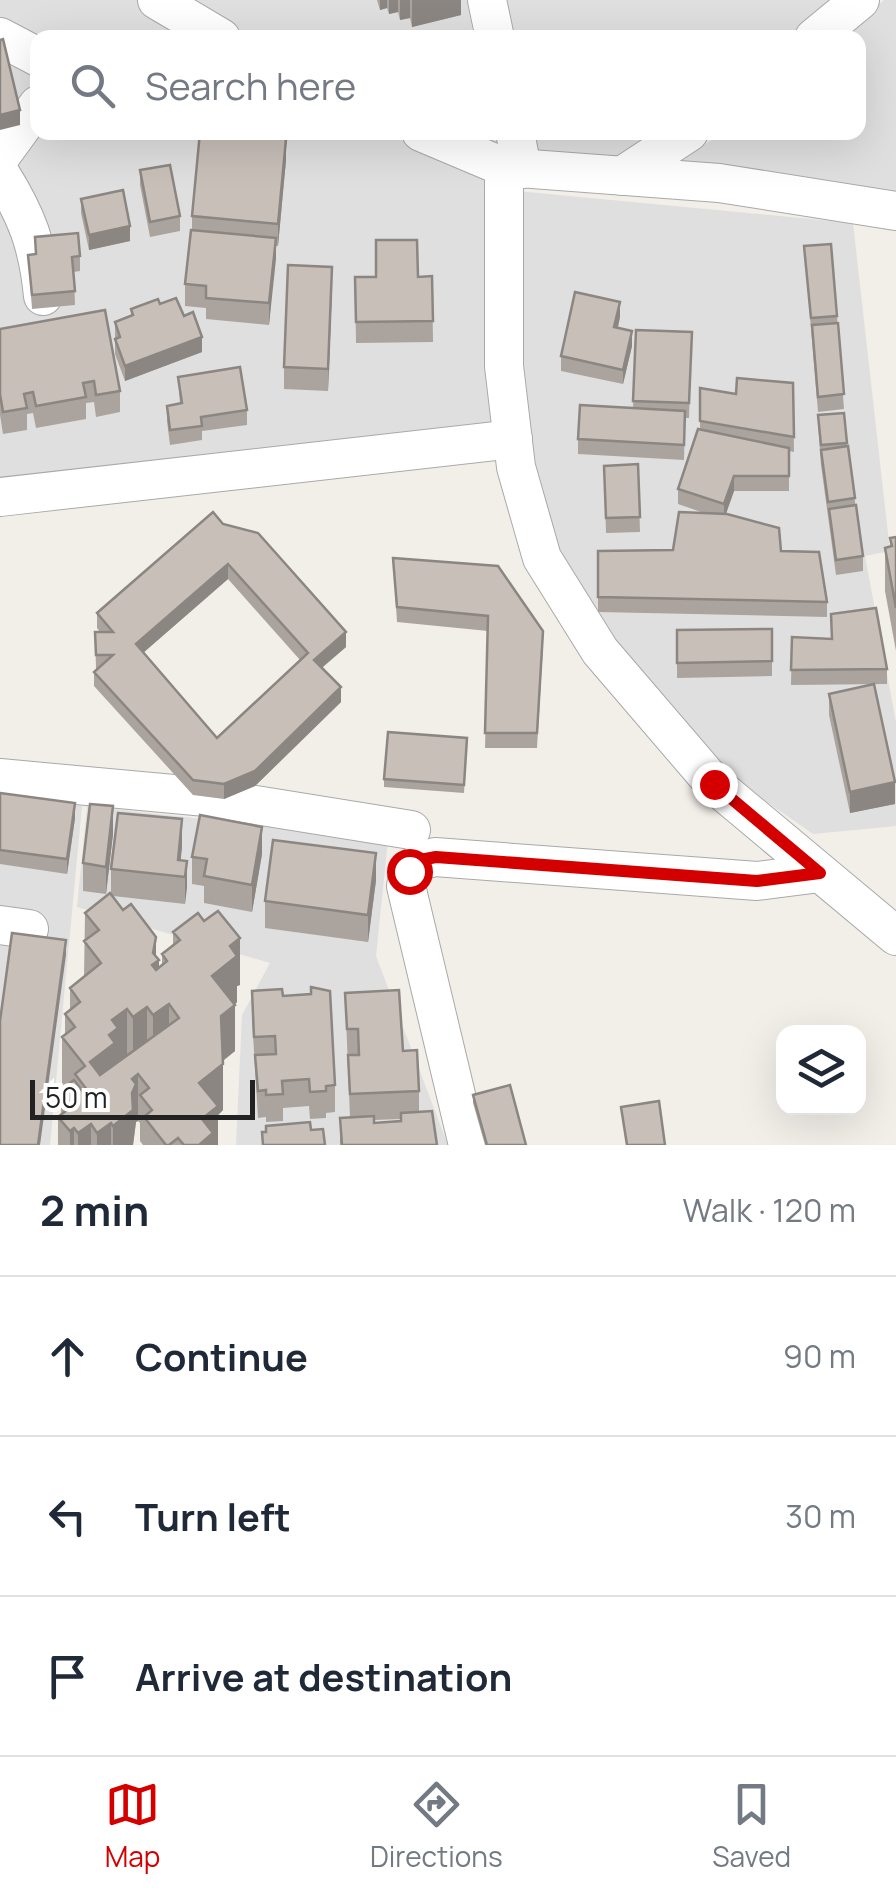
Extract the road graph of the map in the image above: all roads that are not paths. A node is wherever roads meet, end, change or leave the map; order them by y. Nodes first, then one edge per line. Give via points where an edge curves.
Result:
1 (156, 0) edge
2 (487, 0) edge
3 (860, 0) edge
4 (199, 30) edge
5 (493, 30) edge
6 (824, 30) edge
7 (0, 36) edge
8 (30, 52) edge
9 (30, 115) edge
10 (451, 140) edge
11 (677, 140) edge
12 (514, 156) edge
13 (0, 157) edge
14 (0, 173) edge
15 (622, 176) junction
16 (896, 211) edge
17 (44, 306) edge
18 (513, 438) junction
19 (0, 497) edge
20 (0, 778) edge
21 (411, 830) dead end
22 (820, 873) junction
23 (896, 936) edge
24 (468, 1145) edge

1 - 4 street
2 - 5 street
3 - 6 street
7 - 8 street
9 - 13 street
10 - 12 street
11 - 15 street
12 - 15 street
12 - 18 street via 504,366
14 - 17 street via 25,214
15 - 16 street via 719,183
18 - 19 street
18 - 22 street via 542,558 600,650 714,784
20 - 21 street via 206,797
22 - 23 street
22 - 24 street via 757,881 420,860 406,886

